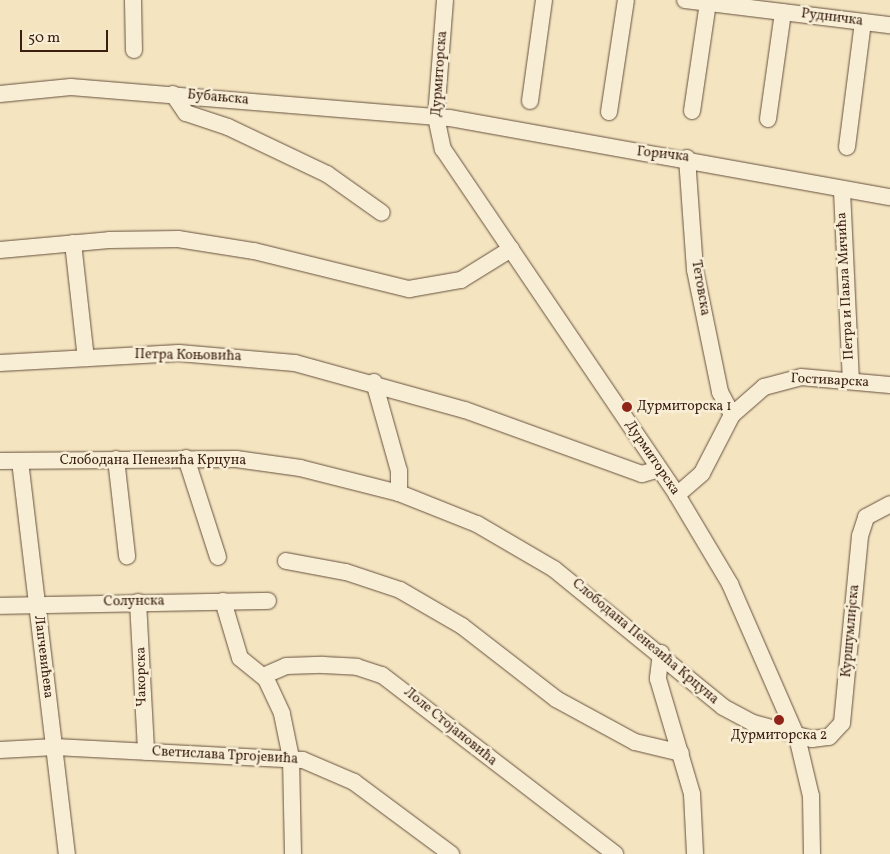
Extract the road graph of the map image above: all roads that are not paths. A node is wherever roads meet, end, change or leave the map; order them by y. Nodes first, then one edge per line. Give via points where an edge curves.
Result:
1 (133, 0) edge
2 (445, 0) edge
3 (544, 0) edge
4 (626, 0) edge
5 (685, 0) edge
6 (708, 3) junction
7 (783, 12) junction
8 (863, 22) junction
9 (890, 25) edge
10 (134, 50) dead end
11 (0, 94) edge
12 (173, 94) junction
13 (530, 101) dead end
14 (692, 111) dead end
15 (609, 112) dead end
16 (436, 117) junction
17 (768, 119) dead end
18 (847, 147) dead end
19 (687, 158) junction
20 (842, 191) junction
21 (890, 196) edge
22 (382, 213) dead end
23 (73, 243) junction
24 (512, 249) junction
25 (0, 250) edge
26 (86, 358) junction
27 (0, 363) edge
28 (851, 381) junction
29 (374, 382) junction
30 (890, 385) edge
31 (732, 414) junction
32 (116, 458) junction
33 (186, 458) junction
34 (0, 461) edge
35 (20, 461) junction
36 (659, 469) junction
37 (399, 493) junction
38 (677, 495) junction
39 (890, 504) edge
40 (127, 556) dead end
41 (218, 557) dead end
42 (286, 561) dead end
43 (223, 601) junction
44 (268, 601) dead end
45 (138, 602) junction
46 (0, 606) edge
47 (37, 606) junction
48 (661, 653) junction
49 (263, 676) junction
50 (798, 738) junction
51 (54, 747) junction
52 (0, 750) edge
53 (146, 752) junction
54 (681, 753) junction
55 (291, 758) junction
56 (67, 854) edge
57 (293, 854) edge
58 (451, 854) edge
59 (615, 854) edge
60 (695, 854) edge
61 (812, 854) edge

1 - 10 street
2 - 16 street, Дурмиторска
3 - 13 street
4 - 15 street
5 - 6 street, Рудничка
6 - 7 street, Рудничка
6 - 14 street
7 - 8 street, Рудничка
7 - 17 street
8 - 9 street, Рудничка
8 - 18 street
11 - 12 street, Бубањска via 70,87
12 - 16 street, Бубањска
12 - 22 street via 186,113 228,127 327,174
16 - 19 street, Горичка via 559,135 645,154
16 - 24 street, Дурмиторска via 449,160
19 - 20 street, Горичка
19 - 31 street, Тетовска via 695,270 720,392
20 - 21 street, Горичка
20 - 28 street, Петра и Павла Мичића
23 - 24 street via 199,241 409,289 461,280
23 - 25 street
23 - 26 street
24 - 36 street, Дурмиторска
26 - 27 street, Петра Коњовића
26 - 29 street, Петра Коњовића via 179,354 252,357 318,367
28 - 30 street, Гостиварска
28 - 31 street, Гостиварска via 784,379 753,393
29 - 36 street, Петра Коњовића via 642,474
29 - 37 street via 399,471
31 - 38 street, Гостиварска via 702,473
32 - 33 street, Слободана Пенезића Крцуна
32 - 35 street, Слободана Пенезића Крцуна
32 - 40 street
33 - 37 street, Слободана Пенезића Крцуна via 300,468
33 - 41 street
34 - 35 street, Слободана Пенезића Крцуна
35 - 47 street, Лапчевићева
36 - 38 street, Дурмиторска
37 - 48 street, Слободана Пенезића Крцуна via 477,524 520,548 574,583
38 - 50 street, Дурмиторска via 730,584
39 - 50 street, Куршумлијска via 866,516 860,536 842,723 829,736
42 - 54 street via 346,572 400,590 462,626 556,699 635,742
43 - 44 street, Солунска
43 - 45 street, Солунска
43 - 49 street via 240,658
45 - 47 street, Солунска
45 - 53 street, Чакорска
46 - 47 street, Солунска
47 - 51 street, Лапчевићева
48 - 50 street, Слободана Пенезића Крцуна via 723,707
48 - 54 street via 658,680
49 - 55 street via 282,714
49 - 59 street, Лоле Стојановића via 286,666 323,665 357,667 382,675
50 - 61 street, Дурмиторска via 810,796
51 - 52 street, Светислава Тргојевића
51 - 53 street, Светислава Тргојевића
51 - 56 street, Лапчевићева
53 - 55 street, Светислава Тргојевића
54 - 60 street via 692,794
55 - 57 street
55 - 58 street, Светислава Тргојевића via 324,767 354,782

